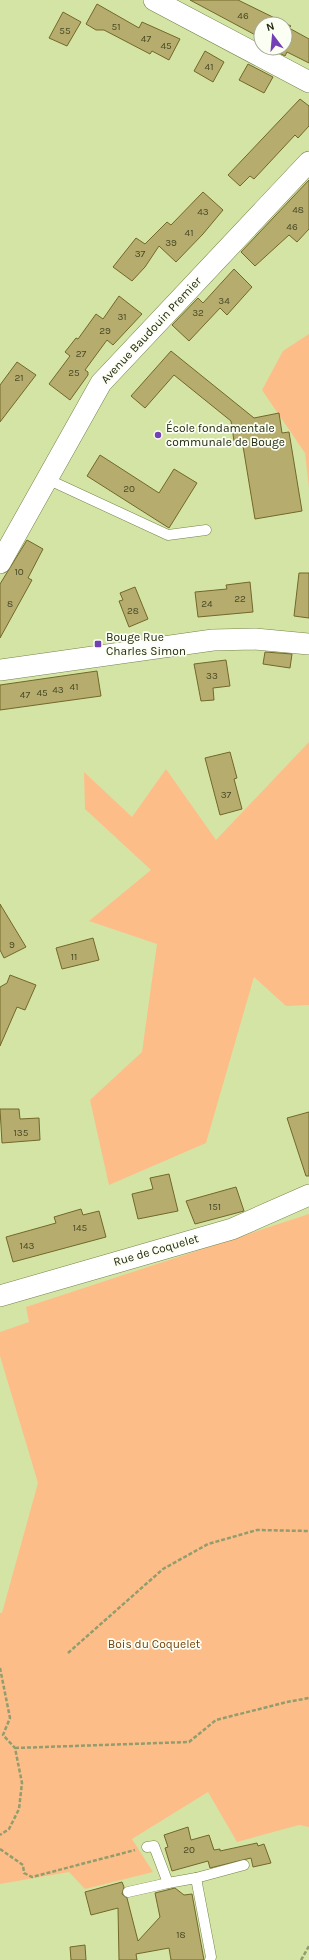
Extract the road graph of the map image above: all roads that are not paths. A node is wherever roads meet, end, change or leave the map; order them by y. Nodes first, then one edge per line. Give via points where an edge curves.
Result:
1 (154, 0) edge
2 (309, 82) edge
3 (309, 162) edge
4 (47, 479) junction
5 (206, 530) dead end
6 (0, 563) edge
7 (309, 644) edge
8 (0, 670) edge
9 (309, 1195) edge
10 (0, 1296) edge
11 (147, 1846) road end
12 (244, 1865) dead end
13 (196, 1878) junction
14 (168, 1883) junction
15 (128, 1892) dead end
16 (210, 1960) edge

1 - 2 street
3 - 4 street, Avenue Baudouin Premier via 101,383
4 - 5 lane via 168,535
4 - 6 street, Avenue Baudouin Premier
7 - 8 street via 255,639 213,640
9 - 10 street, Rue de Coquelet via 232,1228
11 - 14 lane via 154,1846
12 - 13 lane
13 - 14 lane
13 - 16 lane
14 - 15 lane

